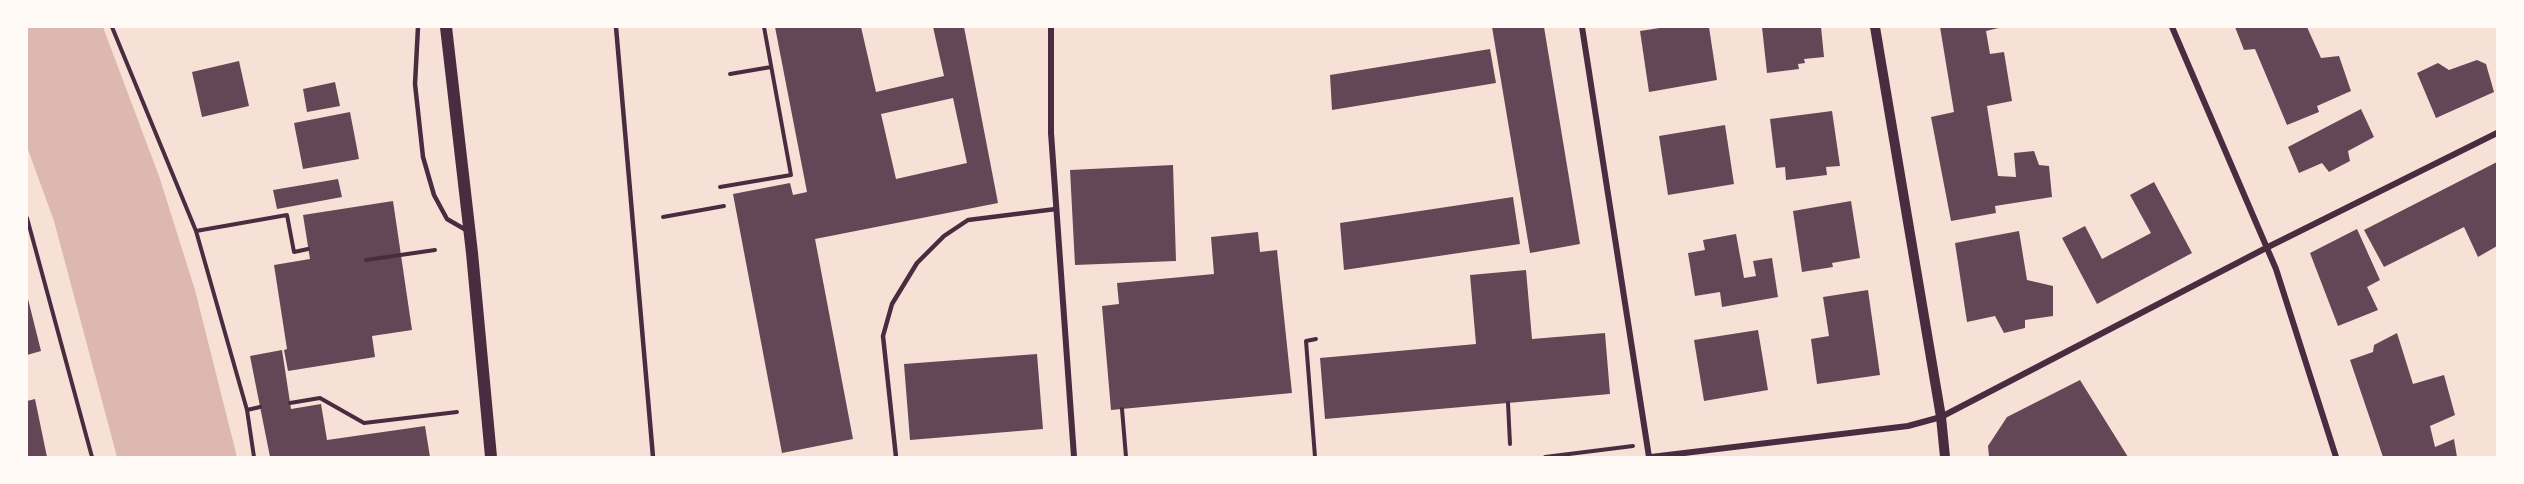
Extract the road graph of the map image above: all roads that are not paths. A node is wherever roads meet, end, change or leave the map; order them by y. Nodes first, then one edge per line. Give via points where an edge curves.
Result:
1 (418, 27) edge
2 (446, 27) edge
3 (616, 27) edge
4 (1051, 27) edge
5 (1582, 27) edge
6 (1875, 27) edge
7 (2172, 27) edge
8 (2497, 133) edge
9 (1056, 209) junction
10 (469, 231) junction
11 (2266, 248) junction
12 (1941, 417) junction
13 (491, 457) edge
14 (653, 457) edge
15 (896, 457) edge
16 (1074, 457) edge
17 (1650, 457) edge
18 (1945, 457) edge
19 (2336, 457) edge

1 - 10 lane via 415,84 423,157 434,195 447,219
2 - 10 main road
3 - 14 lane
4 - 9 street
5 - 17 street
6 - 12 street
7 - 11 street
8 - 11 street
9 - 15 lane via 968,220 944,236 917,263 891,304 883,336
9 - 16 street
10 - 13 main road
11 - 12 street
11 - 19 street
12 - 17 street via 1908,426
12 - 18 street

